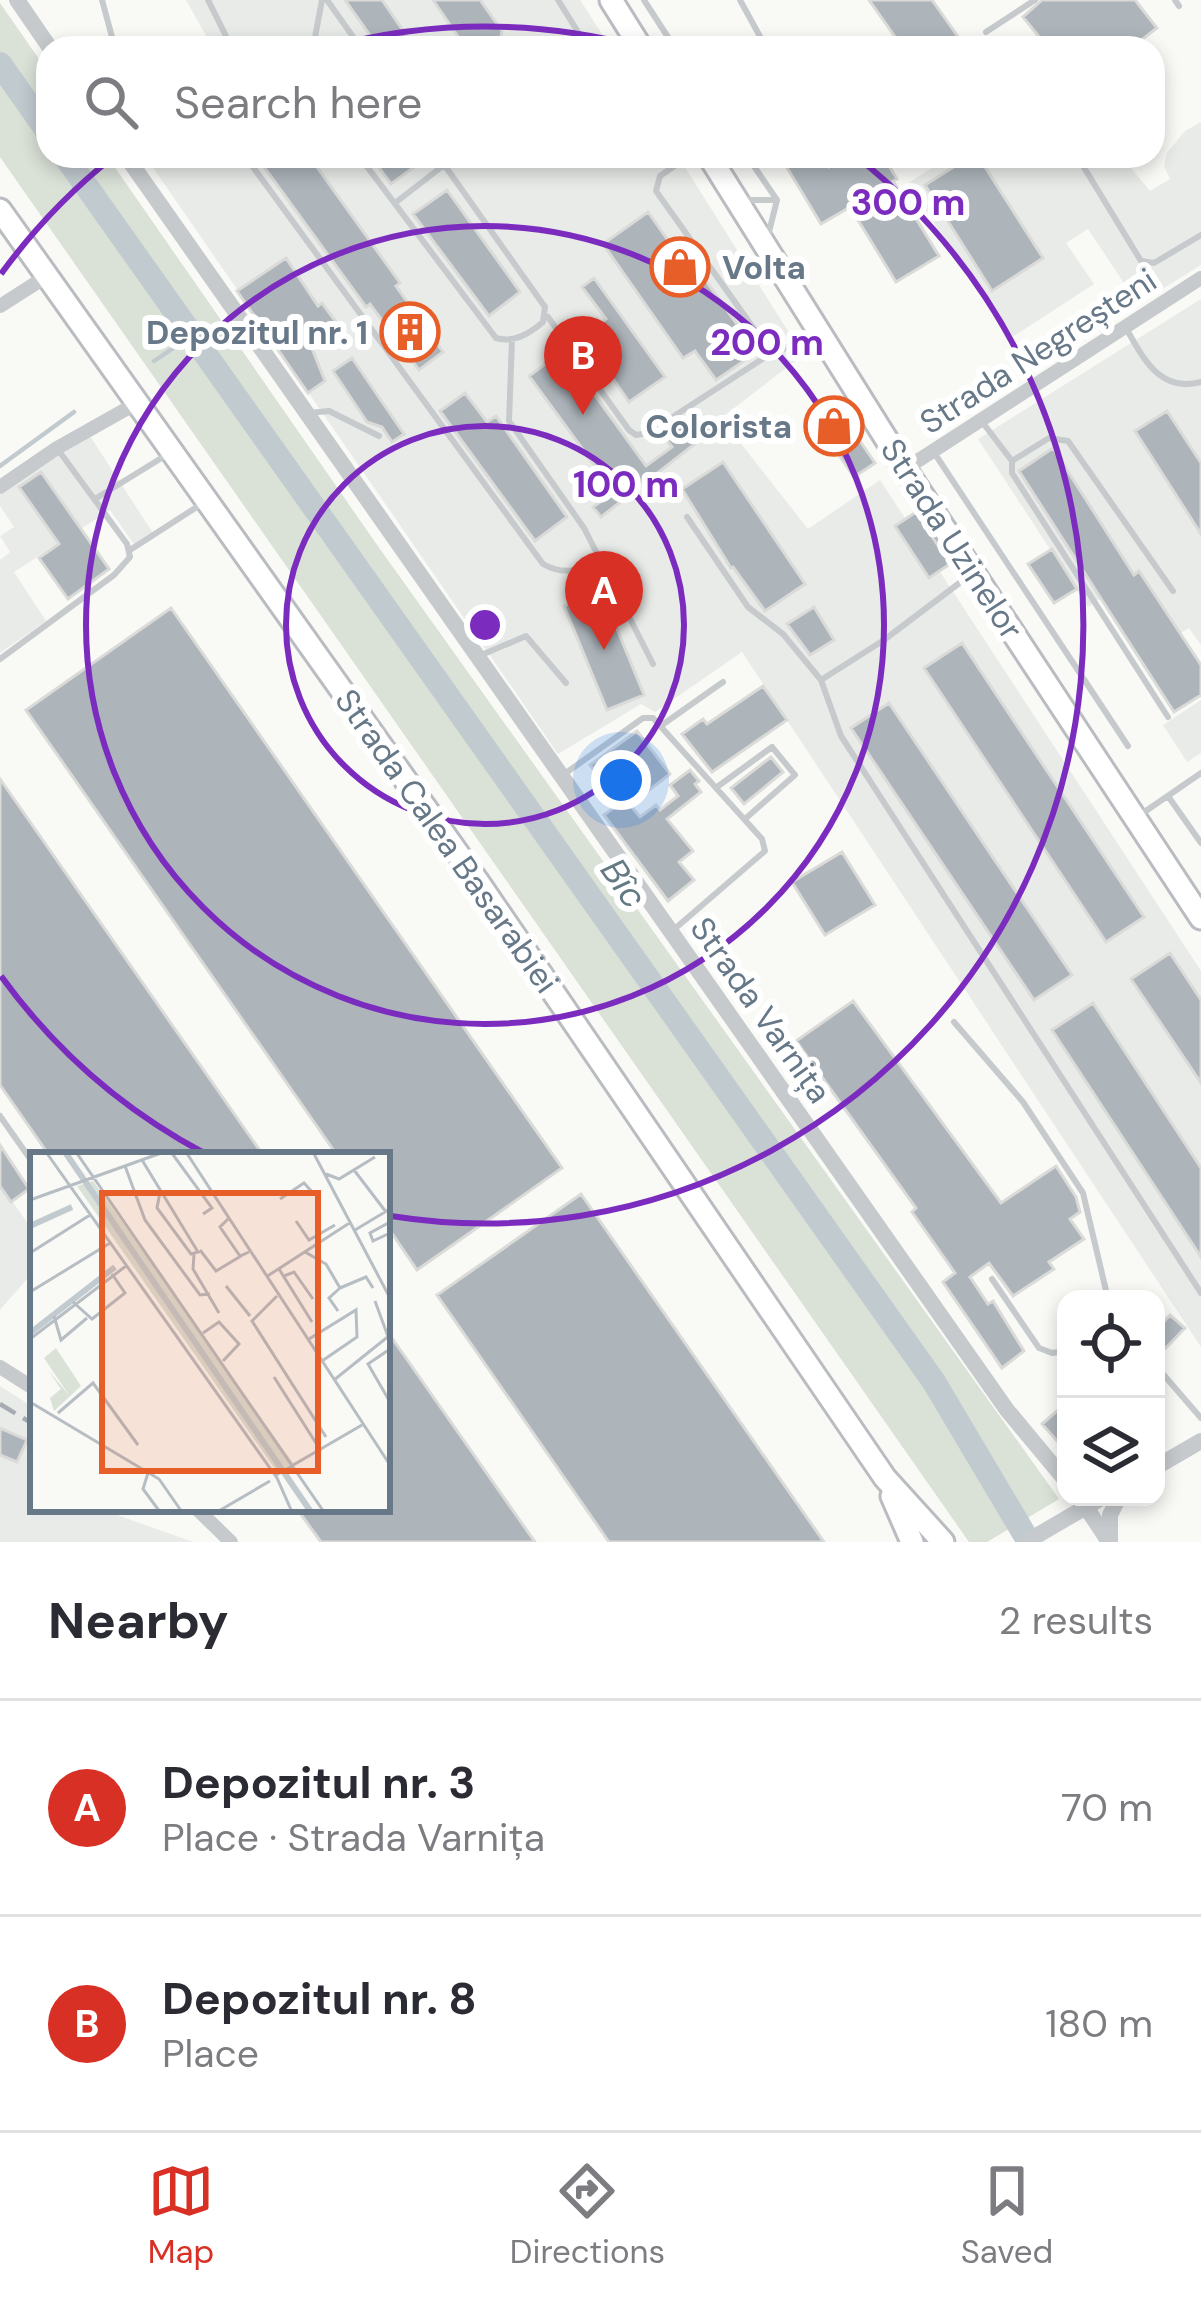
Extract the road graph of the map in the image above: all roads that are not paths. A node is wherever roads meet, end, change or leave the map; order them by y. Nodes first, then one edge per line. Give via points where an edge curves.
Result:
1 (17, 0) edge
2 (102, 0) edge
3 (208, 0) edge
4 (325, 0) edge
5 (558, 0) edge
6 (611, 0) edge
7 (644, 0) edge
8 (740, 0) edge
9 (1035, 0) edge
10 (986, 32) dead end
11 (42, 36) edge
12 (112, 36) edge
13 (226, 36) edge
14 (316, 36) edge
15 (352, 36) edge
16 (581, 36) edge
17 (634, 36) edge
18 (667, 36) edge
19 (760, 36) edge
20 (134, 168) edge
21 (254, 168) edge
22 (368, 168) edge
23 (440, 168) edge
24 (446, 168) edge
25 (671, 168) edge
26 (716, 168) edge
27 (755, 168) edge
28 (1084, 168) edge
29 (736, 200) junction
30 (776, 200) junction
31 (394, 203) junction
32 (0, 210) edge
33 (1201, 235) edge
34 (765, 245) junction
35 (47, 276) junction
36 (1201, 278) edge
37 (0, 305) edge
38 (547, 316) junction
39 (816, 327) junction
40 (1125, 327) junction
41 (512, 340) junction
42 (773, 352) junction
43 (1201, 382) edge
44 (136, 403) junction
45 (306, 414) junction
46 (981, 420) junction
47 (379, 436) dead end
48 (57, 448) junction
49 (933, 451) junction
50 (172, 452) junction
51 (1012, 461) junction
52 (905, 469) junction
53 (0, 487) edge
54 (95, 499) junction
55 (206, 501) junction
56 (688, 518) dead end
57 (130, 550) junction
58 (600, 563) junction
59 (973, 572) junction
60 (1173, 591) dead end
61 (475, 657) junction
62 (0, 659) edge
63 (652, 664) dead end
64 (821, 680) junction
65 (723, 682) dead end
66 (566, 683) dead end
67 (1168, 717) dead end
68 (662, 725) junction
69 (1128, 746) dead end
70 (1201, 773) edge
71 (560, 777) junction
72 (717, 788) junction
73 (1168, 796) junction
74 (1136, 818) junction
75 (745, 819) junction
76 (1201, 843) edge
77 (1201, 918) edge
78 (670, 933) junction
79 (954, 1022) dead end
80 (0, 1116) edge
81 (30, 1158) edge
82 (992, 1280) dead end
83 (1106, 1290) edge
84 (1201, 1293) edge
85 (1057, 1352) edge
86 (0, 1366) edge
87 (1165, 1376) edge
88 (30, 1386) edge
89 (1201, 1418) edge
90 (1201, 1441) edge
91 (1057, 1461) edge
92 (1165, 1462) edge
93 (885, 1478) junction
94 (1082, 1506) edge
95 (1086, 1506) edge
96 (1114, 1506) edge
97 (200, 1512) edge
98 (231, 1542) edge
99 (912, 1542) edge
100 (943, 1542) edge
101 (1026, 1542) edge
102 (1109, 1542) edge

1 - 11 street
2 - 12 lane
3 - 13 lane
4 - 14 lane
4 - 15 lane
5 - 16 lane
6 - 17 main road
7 - 18 lane
8 - 19 lane
9 - 10 lane
20 - 45 street, Strada Varnița
21 - 58 lane via 543,564 571,573
22 - 31 lane
23 - 31 lane
24 - 38 lane
25 - 42 lane via 656,191
26 - 29 main road, Strada Uzinelor
27 - 30 lane
28 - 33 lane via 1142,261 1154,263
29 - 30 lane
29 - 34 main road, Strada Uzinelor
30 - 34 lane
31 - 41 lane via 496,338
32 - 35 main road, Strada Calea Basarabiei
34 - 39 main road, Strada Uzinelor
35 - 37 street
35 - 44 main road, Strada Calea Basarabiei
36 - 40 street, Strada Negreșteni
38 - 41 lane
38 - 42 lane via 636,434
39 - 42 lane
39 - 52 main road, Strada Uzinelor
40 - 43 lane via 1148,367 1167,381
40 - 46 street, Strada Negreșteni
41 - 58 lane via 508,421
44 - 48 street
44 - 50 main road, Strada Calea Basarabiei
45 - 47 lane via 329,411
45 - 61 street, Strada Varnița
46 - 49 street, Strada Negreșteni
46 - 51 lane
48 - 53 street
48 - 54 lane
49 - 52 street, Strada Negreșteni
49 - 69 lane
50 - 54 lane
50 - 55 main road, Strada Calea Basarabiei
51 - 60 lane via 1048,439 1068,441
51 - 67 lane via 1012,473
52 - 59 main road, Strada Uzinelor
54 - 57 lane
55 - 57 lane
55 - 93 main road, Strada Calea Basarabiei
56 - 64 lane via 748,607 784,634
57 - 62 lane via 114,575
58 - 63 lane
59 - 64 lane
59 - 74 main road, Strada Uzinelor
61 - 66 lane via 526,636
61 - 71 street, Strada Varnița
64 - 84 lane via 841,736
65 - 68 lane
68 - 71 lane via 643,718
68 - 72 lane
70 - 73 lane
71 - 78 street, Strada Varnița
72 - 75 lane
72 - 75 lane via 772,747 795,775
73 - 74 lane
73 - 76 lane
74 - 77 main road, Strada Uzinelor
75 - 78 lane via 764,851
78 - 91 street, Strada Varnița via 1007,1410
79 - 83 lane via 1023,1102 1083,1193
80 - 81 lane
82 - 85 lane via 1039,1348
86 - 88 street
87 - 89 lane
90 - 92 street
93 - 99 main road, Strada Calea Basarabiei
93 - 100 main road, Strada Calea Basarabiei
94 - 101 street
95 - 102 street
96 - 102 street
97 - 98 street

